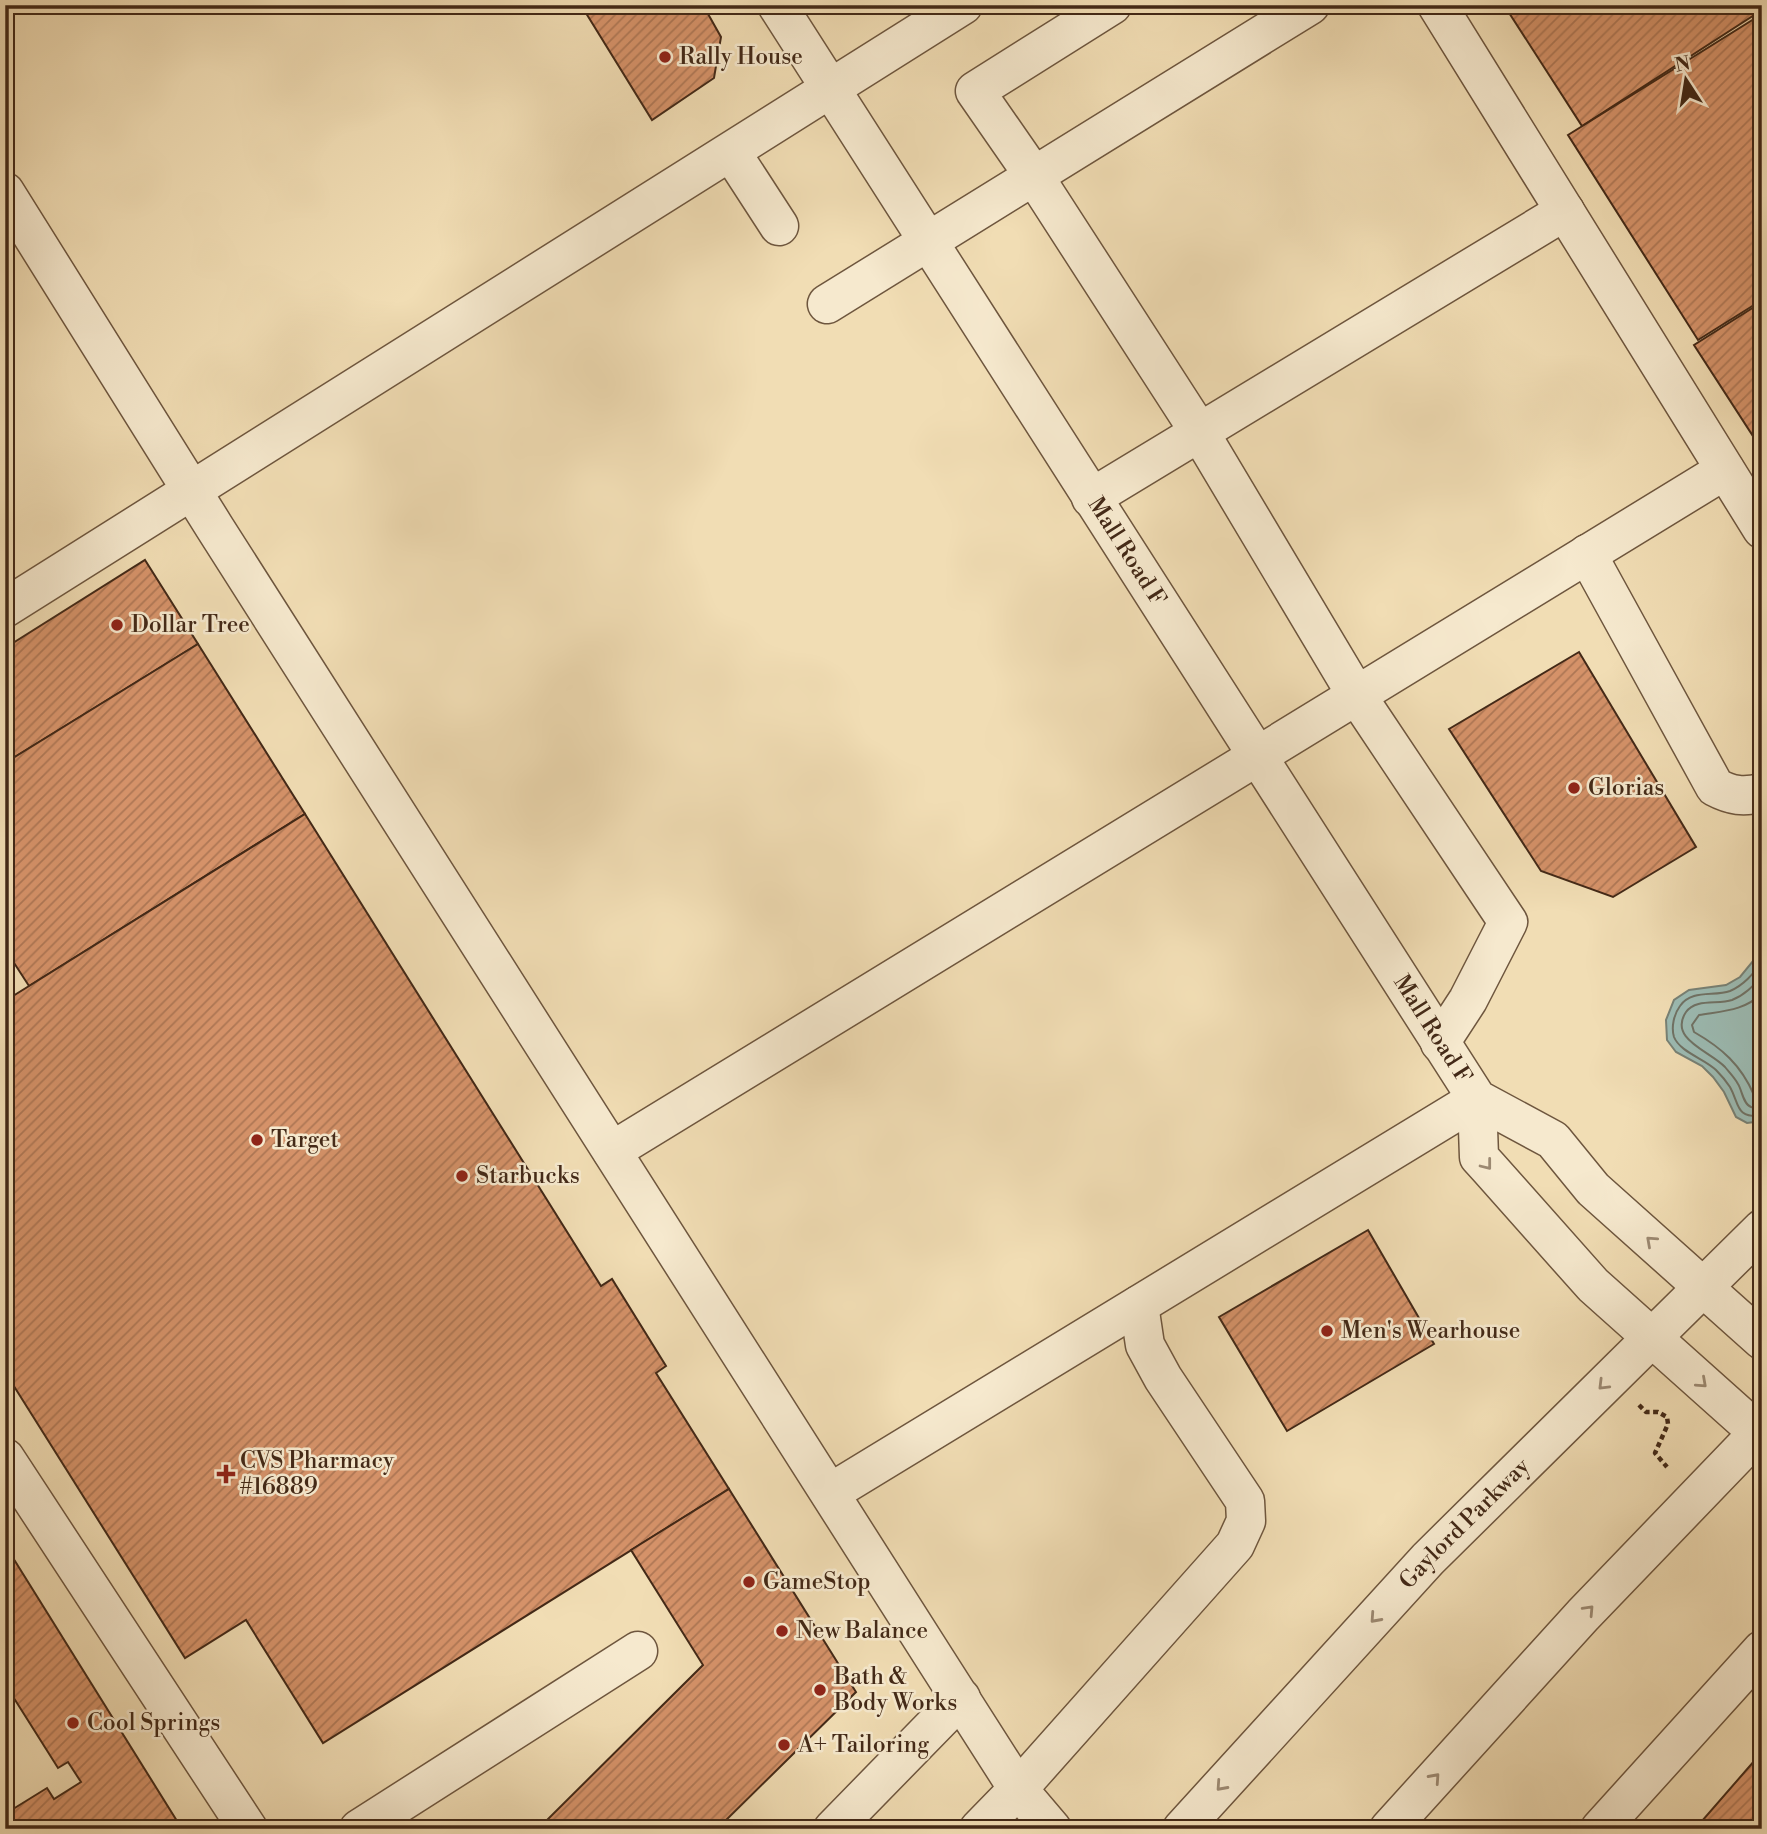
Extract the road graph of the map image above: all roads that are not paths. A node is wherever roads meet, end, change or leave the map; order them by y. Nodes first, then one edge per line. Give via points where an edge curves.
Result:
1 (777, 5) edge
2 (963, 5) edge
3 (1112, 5) edge
4 (1310, 5) edge
5 (1437, 5) edge
6 (830, 90) junction
7 (731, 152) junction
8 (1034, 176) junction
9 (5, 192) edge
10 (1564, 211) junction
11 (779, 226) dead end
12 (928, 243) junction
13 (827, 304) dead end
14 (1200, 433) junction
15 (1725, 470) junction
16 (192, 490) junction
17 (1091, 498) junction
18 (1760, 522) edge
19 (1587, 554) junction
20 (5, 608) edge
21 (1357, 696) junction
22 (1257, 757) junction
23 (1762, 793) edge
24 (1440, 1043) junction
25 (1477, 1100) junction
26 (612, 1151) junction
27 (1762, 1229) edge
28 (1702, 1287) junction
29 (1139, 1305) junction
30 (1651, 1338) junction
31 (1762, 1340) edge
32 (1760, 1433) edge
33 (5, 1458) edge
34 (830, 1493) junction
35 (1762, 1650) edge
36 (638, 1651) dead end
37 (961, 1698) junction
38 (1018, 1788) junction
39 (248, 1829) edge
40 (359, 1829) edge
41 (833, 1829) edge
42 (979, 1829) edge
43 (1052, 1829) edge
44 (1182, 1829) edge
45 (1390, 1829) edge
46 (1600, 1829) edge

1 - 6 street, Mall Road F
2 - 6 street
3 - 8 street via 975,91
4 - 8 street
5 - 10 street
6 - 7 street
6 - 12 street, Mall Road F
7 - 11 street
7 - 16 street
8 - 12 street
8 - 14 street
9 - 16 street
10 - 14 street
10 - 15 street
12 - 13 street
12 - 17 street, Mall Road F
14 - 17 street
14 - 21 street
15 - 18 street
15 - 19 street
16 - 20 street
16 - 26 street
17 - 22 street, Mall Road F
19 - 21 street
19 - 23 street via 1715,786 1730,795
21 - 22 street
21 - 24 street via 1508,922
22 - 24 street, Mall Road F
22 - 26 street
24 - 25 street, Mall Road F
28 -> 25 street, Mall Road F via 1593,1189 1553,1140
25 - 29 street
25 -> 30 street, Mall Road F via 1479,1157 1593,1284
26 - 34 street
27 - 28 street, Gaylord Parkway
28 - 30 street, Gaylord Parkway
28 - 31 street, Mall Road F
29 - 34 street
29 - 38 street via 1145,1345 1245,1501 1246,1521 1235,1545
30 -> 32 street, Mall Road F
30 -> 44 street, Gaylord Parkway via 1428,1559
45 -> 32 street via 1583,1615
33 - 39 street
34 - 37 street
35 - 46 street
36 - 40 street
37 - 38 street
37 - 41 street
38 - 42 street
38 - 43 street

